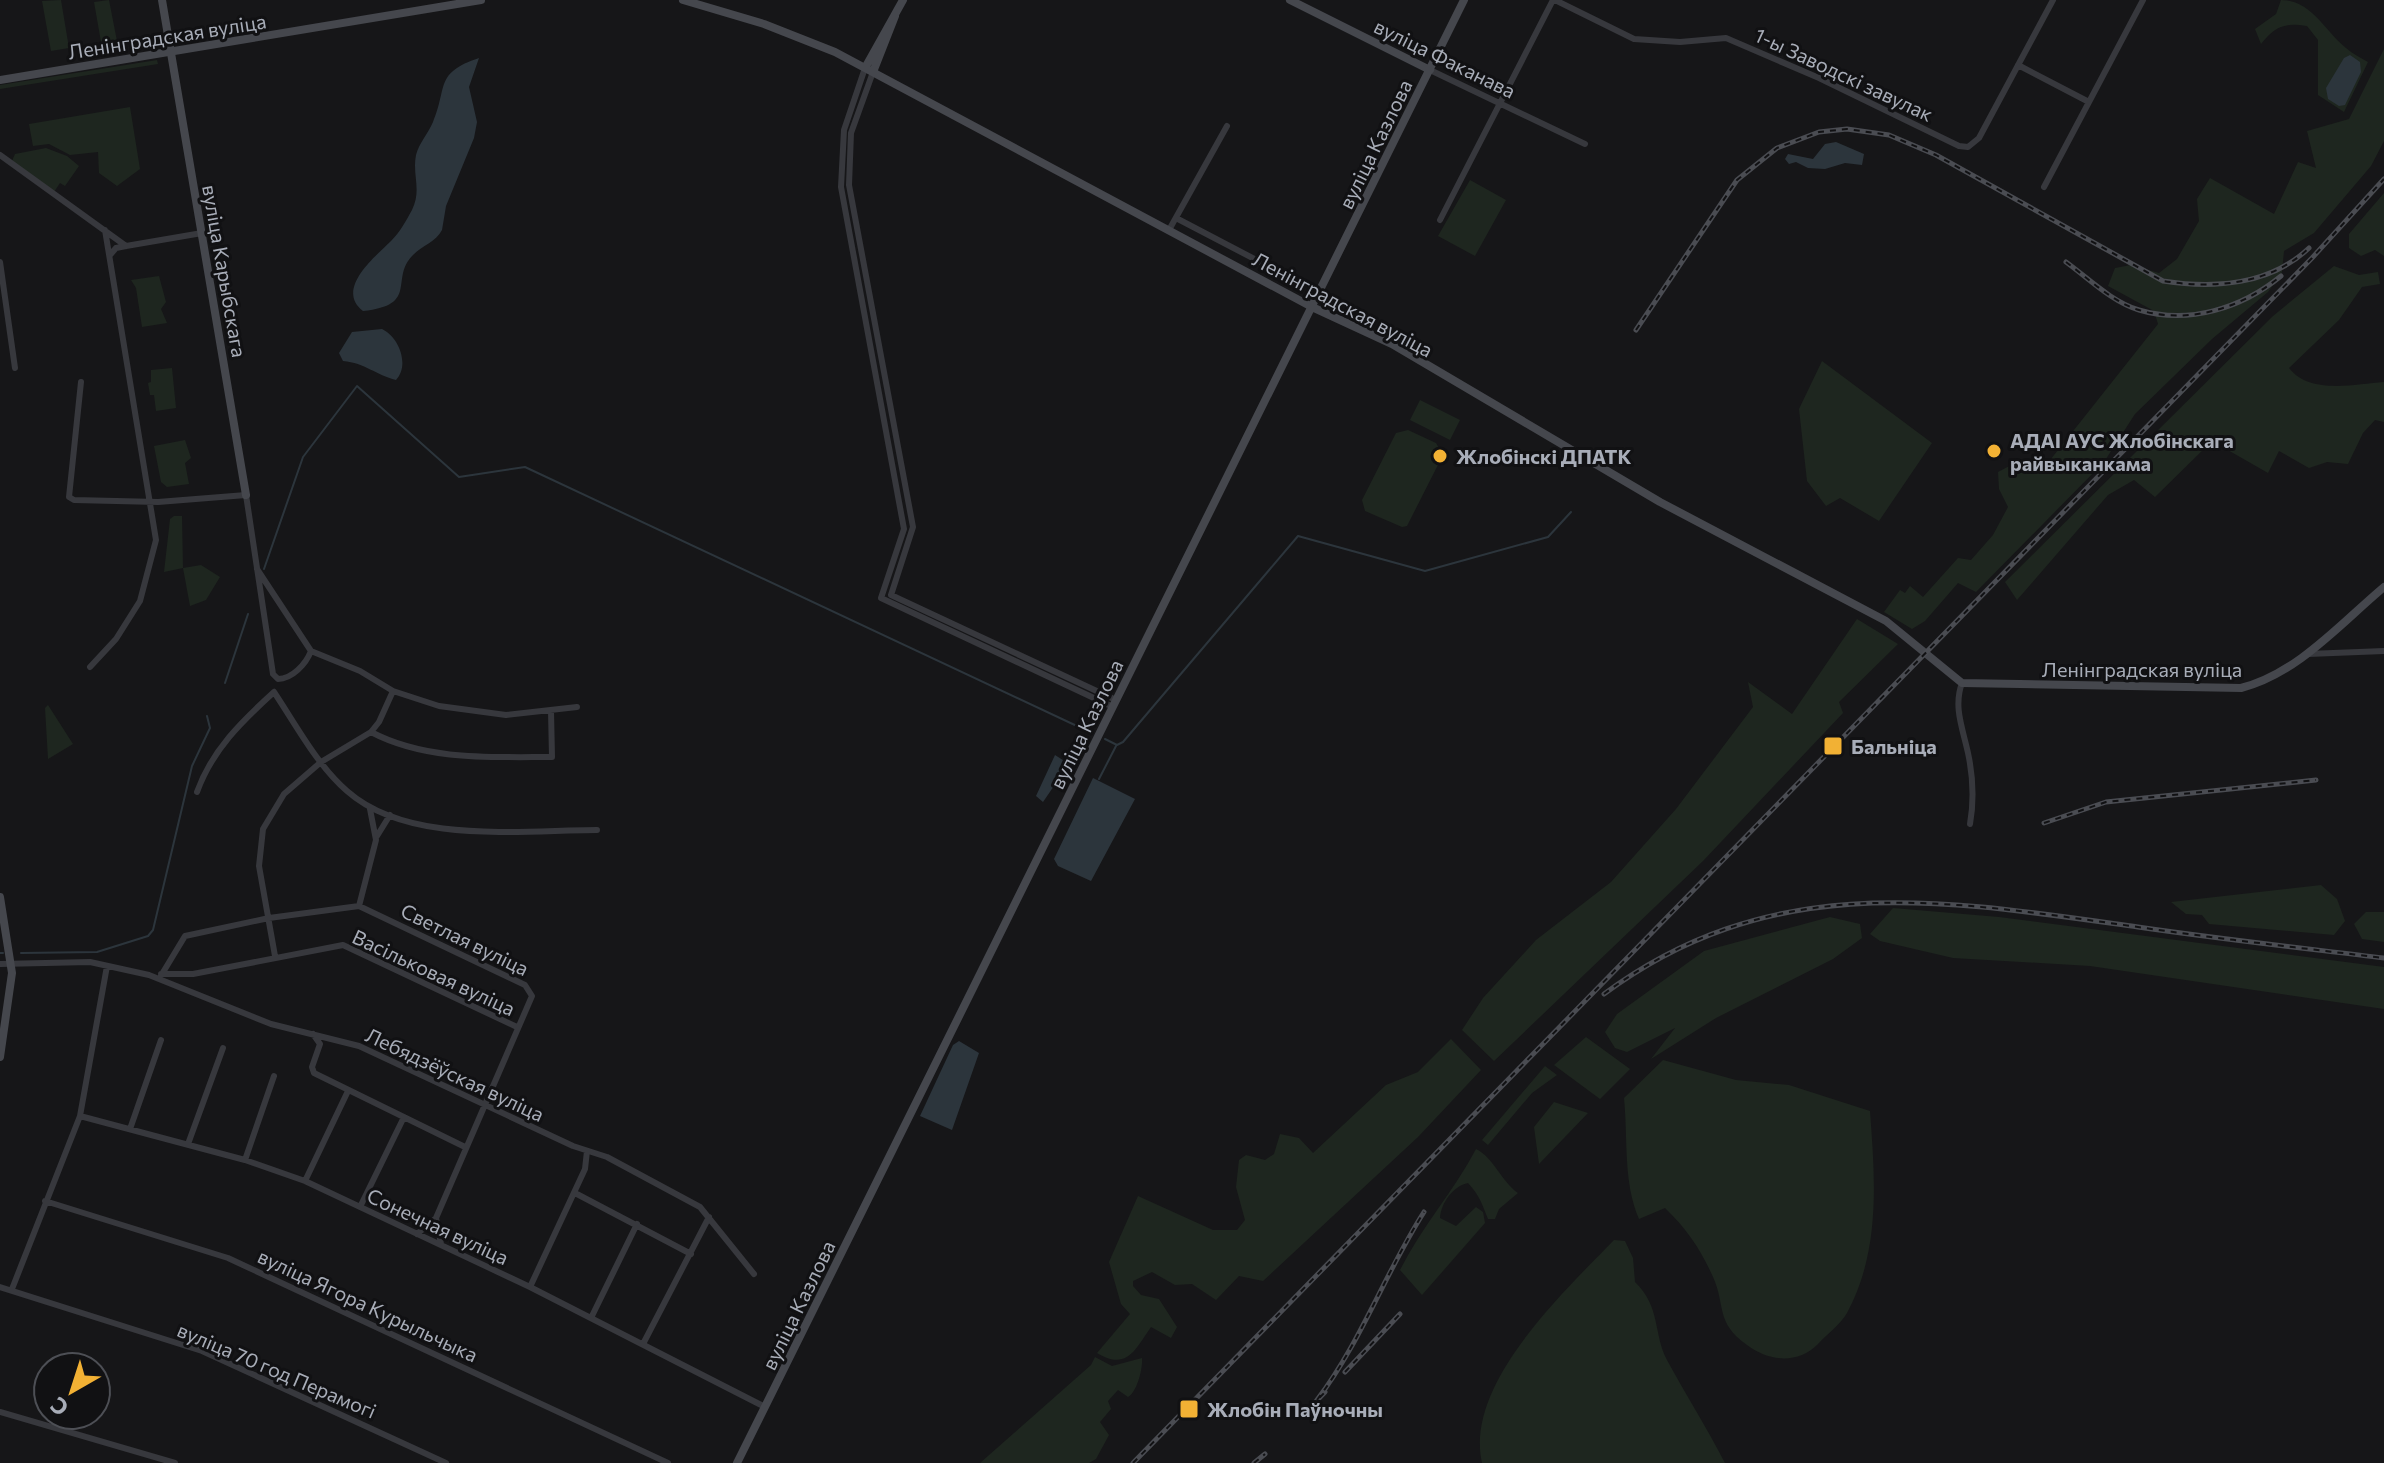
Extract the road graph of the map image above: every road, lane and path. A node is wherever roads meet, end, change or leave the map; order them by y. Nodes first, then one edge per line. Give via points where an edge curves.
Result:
1 (162, 0) edge
2 (481, 0) edge
3 (683, 0) edge
4 (903, 0) edge
5 (1290, 0) edge
6 (1464, 0) edge
7 (1554, 0) edge
8 (2053, 0) edge
9 (2143, 0) edge
10 (171, 52) junction
11 (2018, 65) junction
12 (869, 70) junction
13 (1430, 70) junction
14 (0, 80) edge
15 (2087, 101) junction
16 (1501, 103) junction
17 (1227, 126) dead end
18 (1585, 144) dead end
19 (0, 155) edge
20 (2044, 187) dead end
21 (1176, 218) junction
22 (1440, 220) dead end
23 (105, 230) junction
24 (1169, 230) junction
25 (202, 233) junction
26 (118, 238) junction
27 (112, 246) junction
28 (126, 246) junction
29 (0, 262) edge
30 (1287, 276) dead end
31 (1312, 307) junction
32 (15, 368) dead end
33 (81, 382) dead end
34 (246, 495) junction
35 (152, 502) junction
36 (257, 569) junction
37 (2384, 587) edge
38 (311, 651) junction
39 (2384, 651) edge
40 (2307, 654) junction
41 (90, 667) dead end
42 (275, 677) junction
43 (1962, 683) junction
44 (393, 691) junction
45 (274, 692) junction
46 (1114, 704) junction
47 (577, 707) dead end
48 (551, 711) junction
49 (371, 732) junction
50 (321, 762) junction
51 (197, 792) dead end
52 (370, 809) junction
53 (390, 815) junction
54 (1970, 824) dead end
55 (597, 830) dead end
56 (376, 840) junction
57 (0, 897) edge
58 (359, 906) junction
59 (269, 918) junction
60 (275, 956) junction
61 (0, 964) edge
62 (12, 964) junction
63 (107, 966) junction
64 (162, 974) junction
65 (149, 975) junction
66 (177, 975) junction
67 (175, 985) junction
68 (517, 1027) junction
69 (313, 1033) junction
70 (161, 1040) dead end
71 (223, 1048) dead end
72 (0, 1057) edge
73 (274, 1076) dead end
74 (348, 1091) junction
75 (484, 1104) junction
76 (80, 1116) junction
77 (404, 1117) junction
78 (130, 1129) junction
79 (188, 1144) junction
80 (465, 1147) junction
81 (587, 1151) junction
82 (245, 1160) junction
83 (305, 1181) junction
84 (575, 1193) junction
85 (45, 1201) junction
86 (360, 1207) junction
87 (709, 1217) junction
88 (436, 1218) junction
89 (637, 1224) junction
90 (417, 1234) junction
91 (441, 1244) junction
92 (691, 1254) junction
93 (754, 1274) dead end
94 (0, 1287) edge
95 (530, 1287) junction
96 (12, 1289) junction
97 (591, 1318) junction
98 (643, 1344) junction
99 (765, 1407) junction
100 (0, 1412) edge
101 (175, 1463) edge
102 (446, 1463) edge
103 (668, 1463) edge
104 (737, 1463) edge

1 - 10 main road, вуліца Карыбскага
2 - 10 main road, Ленінградская вуліца
3 - 12 main road, Ленінградская вуліца via 764,24
4 - 12 main road
5 - 13 main road, вуліца Факанава
6 - 13 main road, вуліца Казлова
7 - 11 street, 1-ы Заводскі завулак via 1634,39 1726,38 1959,146 1968,147 1979,138
7 - 16 street
8 - 11 street
9 - 15 street
10 - 14 main road, Ленінградская вуліца
10 - 25 main road, вуліца Карыбскага
11 - 15 street
12 - 24 main road, Ленінградская вуліца
12 - 46 street via 851,133 849,185 913,527 891,595
13 - 16 street, вуліца Факанава
13 - 31 main road, вуліца Казлова
15 - 20 street
16 - 18 street, вуліца Факанава
16 - 22 street
17 - 21 street
19 - 23 street
21 - 24 street
21 - 30 street
23 - 26 street
23 - 27 street
24 - 31 main road, Ленінградская вуліца
25 - 28 street
25 - 34 main road, вуліца Карыбскага
26 - 27 street via 111,239
26 - 28 street
27 - 28 street
27 - 35 street
29 - 32 street
31 - 43 main road, Ленінградская вуліца via 1392,344 1674,510 1886,621
31 - 46 main road, вуліца Казлова
33 - 35 street via 69,497
34 - 35 street
34 - 36 street
35 - 41 street via 156,540 146,587 116,639
36 - 38 street
36 - 42 street
37 - 40 main road, Ленінградская вуліца
38 - 42 street via 290,676
38 - 44 street
39 - 40 street
40 - 43 main road, Ленінградская вуліца via 2241,688
42 - 45 street
43 - 54 street via 1958,713 1972,780
44 - 48 street via 468,711
44 - 49 street
45 - 50 street
45 - 51 street via 213,757
46 - 99 main road, вуліца Казлова
47 - 48 street
48 - 49 street via 552,757 469,757 386,740
49 - 50 street
50 - 52 street via 343,789
50 - 59 street via 284,794 263,829 259,866
52 - 53 street
52 - 56 street
53 - 55 street via 433,828
53 - 56 street
56 - 58 street
57 - 62 main road
58 - 59 street
58 - 68 street, Светлая вуліца via 525,985 532,996
59 - 60 street
59 - 64 street via 185,936
60 - 66 street, Васільковая вуліца
60 - 68 street, Васільковая вуліца via 343,945
61 - 62 street, Лебядзёўская вуліца
62 - 63 street, Лебядзёўская вуліца
62 - 72 main road
63 - 65 street, Лебядзёўская вуліца
63 - 76 street
64 - 65 street, Васільковая вуліца
64 - 66 street, Васільковая вуліца
65 - 67 street, Лебядзёўская вуліца
66 - 67 street
67 - 69 street, Лебядзёўская вуліца via 271,1024
68 - 75 street, Светлая вуліца
69 - 74 street via 320,1044 311,1070
69 - 75 street, Лебядзёўская вуліца via 359,1046
70 - 78 street
71 - 79 street
73 - 82 street
74 - 77 street
74 - 83 street
75 - 80 street, Светлая вуліца
75 - 81 street, Лебядзёўская вуліца
76 - 78 street, Сонечная вуліца
76 - 85 street
77 - 80 street
77 - 86 street
78 - 79 street, Сонечная вуліца
79 - 82 street, Сонечная вуліца
80 - 88 street, Светлая вуліца
81 - 84 street
81 - 87 street, Лебядзёўская вуліца via 700,1207
82 - 83 street, Сонечная вуліца
83 - 86 street, Сонечная вуліца
84 - 89 street
84 - 95 street
85 - 96 street
85 - 103 street, вуліца Ягора Курыльчыка via 228,1258
86 - 90 street, Сонечная вуліца
87 - 92 street
87 - 93 street, Лебядзёўская вуліца
88 - 90 street
88 - 91 street
89 - 92 street
89 - 97 street
90 - 91 street, Сонечная вуліца
91 - 95 street, Сонечная вуліца
92 - 98 street
94 - 96 street, вуліца 70 год Перамогі
95 - 97 street, Сонечная вуліца
96 - 102 street, вуліца 70 год Перамогі via 202,1351
97 - 98 street, Сонечная вуліца
98 - 99 street, Сонечная вуліца
99 - 104 main road, вуліца Казлова
100 - 101 street

